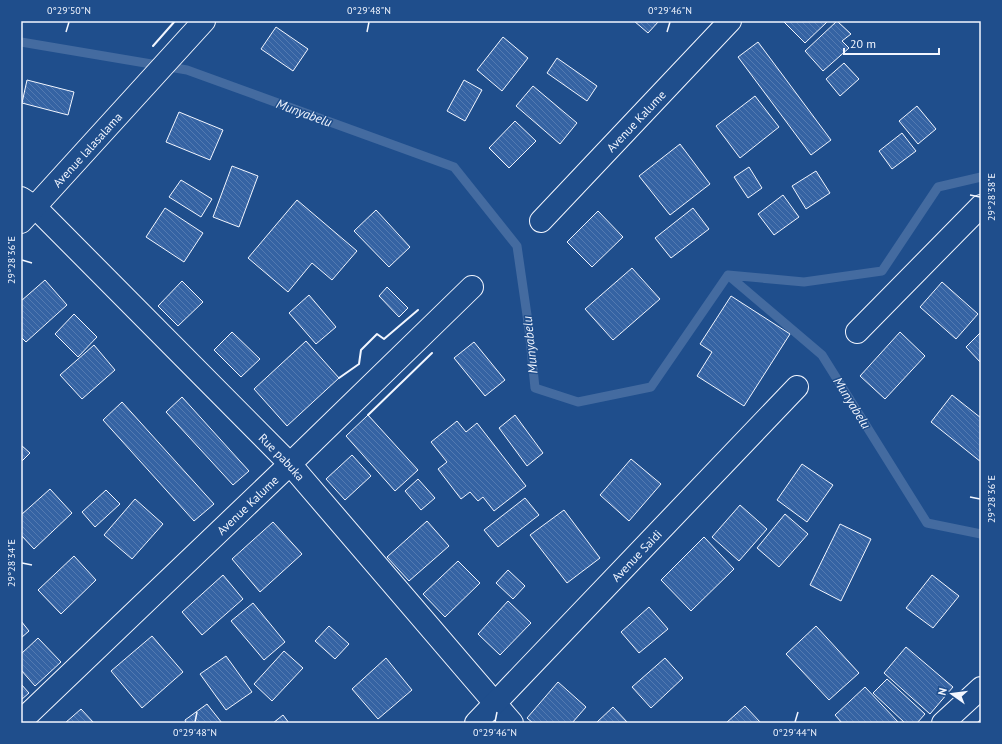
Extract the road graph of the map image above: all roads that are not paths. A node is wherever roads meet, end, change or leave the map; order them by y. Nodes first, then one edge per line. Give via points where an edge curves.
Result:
1 (204, 21) edge
2 (730, 21) edge
3 (981, 206) edge
4 (26, 209) edge
5 (541, 221) dead end
6 (472, 288) dead end
7 (857, 332) dead end
8 (796, 387) dead end
9 (290, 464) junction
10 (981, 688) edge
11 (495, 704) junction
12 (21, 721) edge
13 (476, 723) edge
14 (512, 723) edge
15 (943, 723) edge

1 - 4 street, Avenue lalasalama
2 - 5 street, Avenue Kalume
3 - 7 street
4 - 9 street, Rue pabuka
6 - 9 street, Avenue Kalume
8 - 11 street, Avenue Saidi
9 - 11 street, Rue pabuka
9 - 12 street, Avenue Kalume
10 - 15 street
11 - 13 street, Avenue Saidi
11 - 14 street, Rue pabuka

